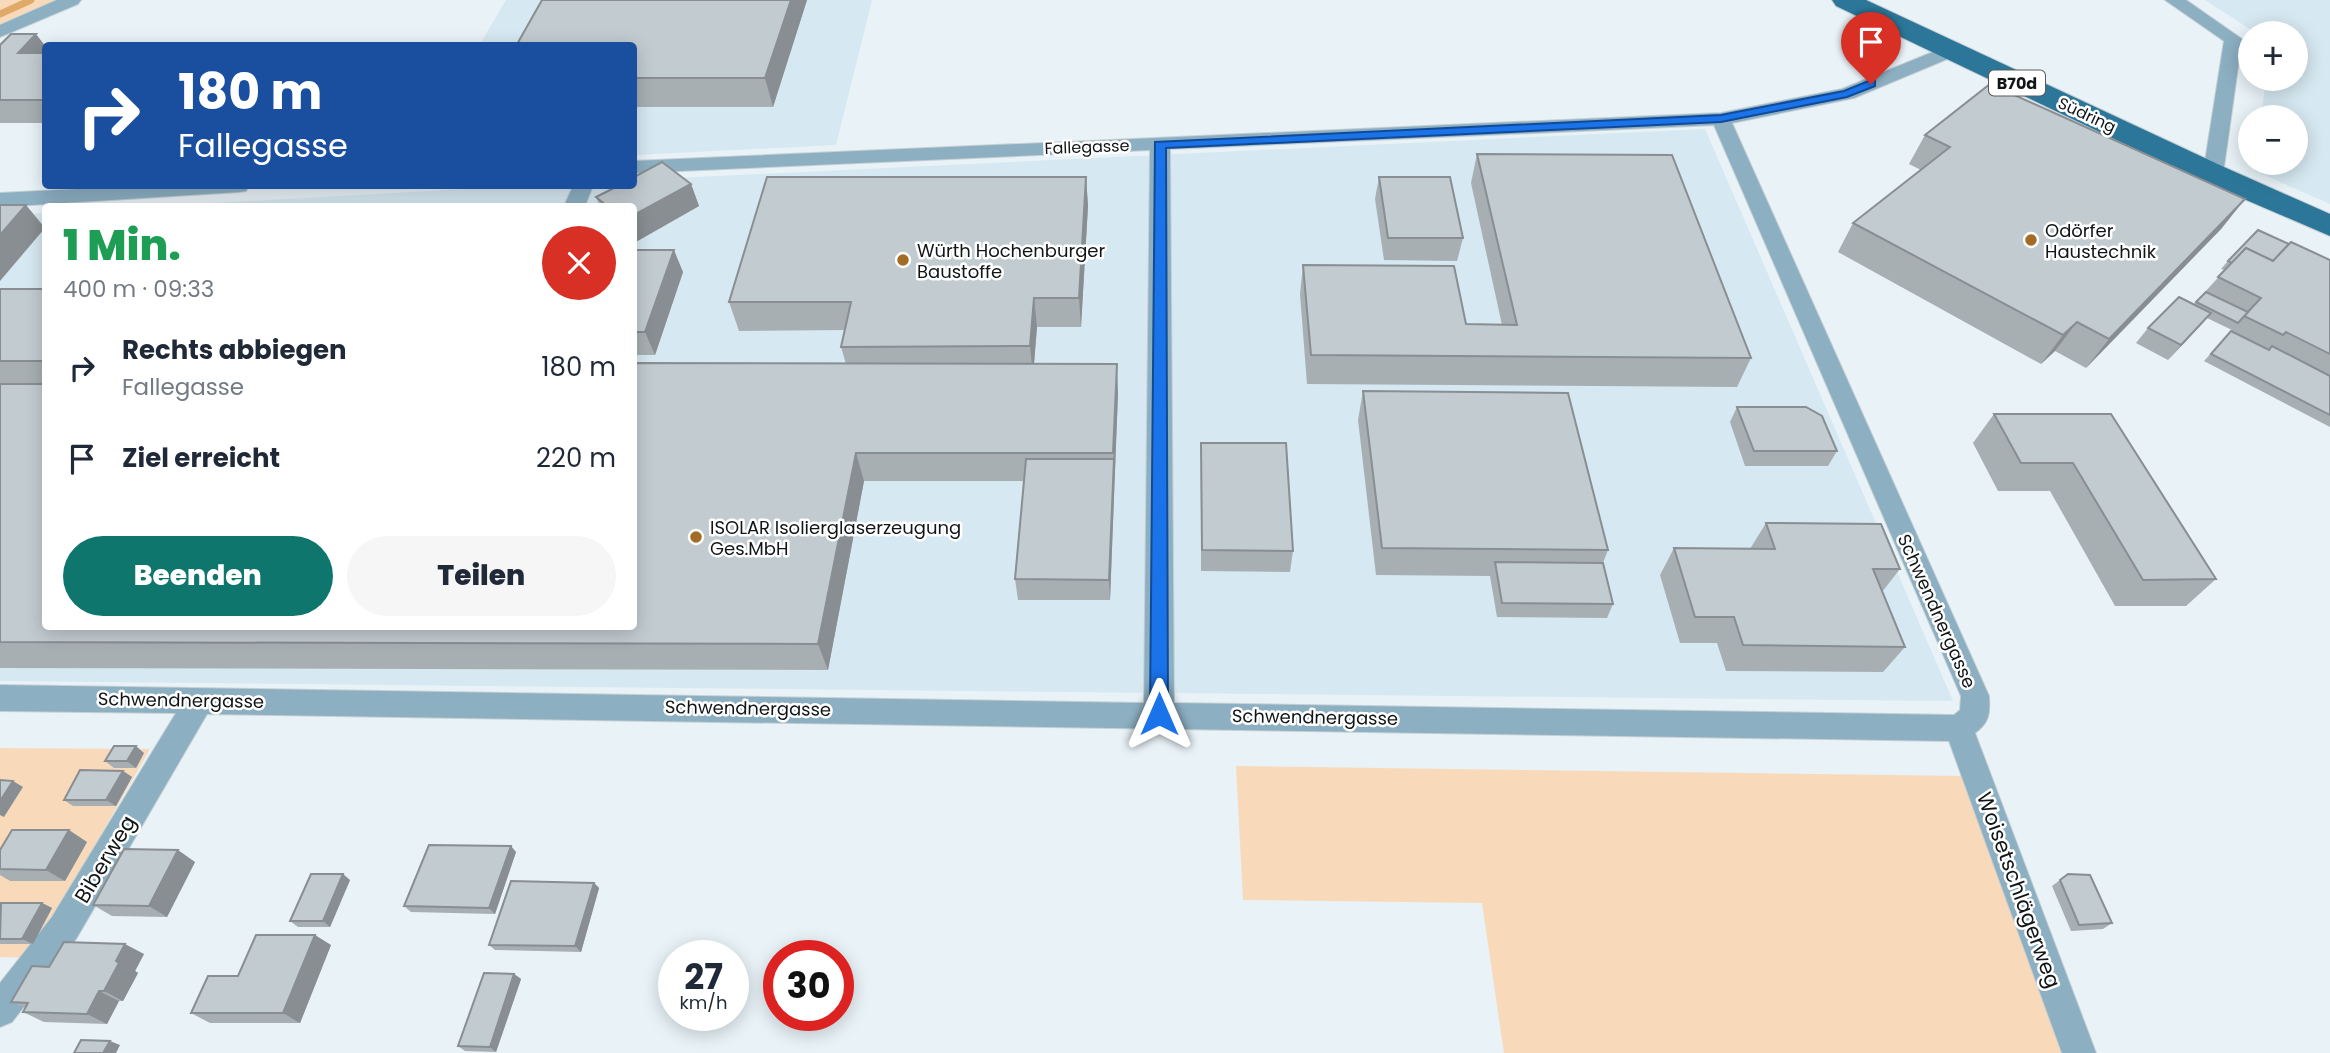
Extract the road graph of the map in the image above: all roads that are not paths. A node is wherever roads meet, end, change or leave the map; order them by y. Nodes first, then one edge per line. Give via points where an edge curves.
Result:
1 (72, 0) edge
2 (1846, 0) edge
3 (2174, 0) edge
4 (0, 32) edge
5 (1950, 51) junction
6 (1721, 119) junction
7 (1160, 144) junction
8 (637, 167) edge
9 (2213, 174) junction
10 (188, 189) edge
11 (0, 200) edge
12 (2330, 226) edge
13 (0, 698) edge
14 (200, 700) junction
15 (1159, 714) junction
16 (1959, 727) junction
17 (0, 1010) edge
18 (2079, 1053) edge

1 - 4 street
2 - 5 main road, Südring / B70d
3 - 9 street via 2233,39
5 - 6 street, Fallegasse via 1847,94
5 - 9 main road, Südring / B70d
6 - 7 street, Fallegasse
6 - 16 street, Schwendnergasse via 1975,696 1975,716
7 - 8 street, Fallegasse
7 - 15 street
9 - 12 main road, Südring / B70d
10 - 11 street
13 - 14 street, Schwendnergasse
14 - 15 street, Schwendnergasse
14 - 17 street, Biberweg via 64,928
15 - 16 street, Schwendnergasse
16 - 18 street, Woisetschlägerweg

